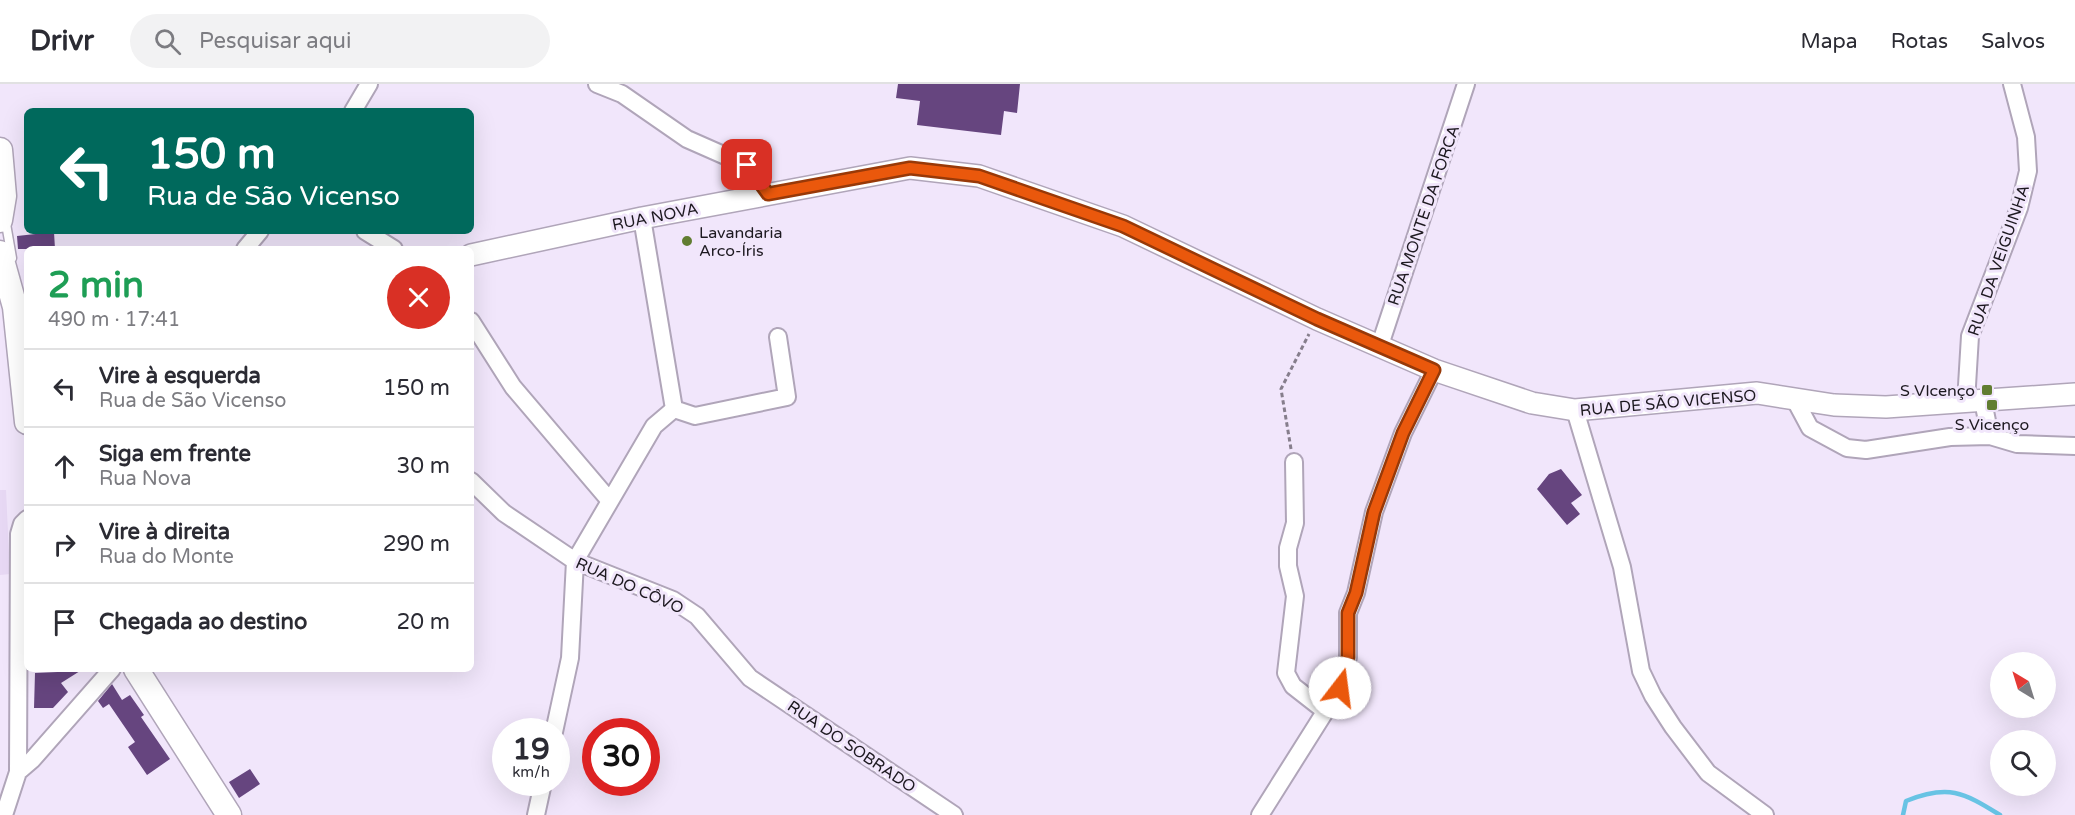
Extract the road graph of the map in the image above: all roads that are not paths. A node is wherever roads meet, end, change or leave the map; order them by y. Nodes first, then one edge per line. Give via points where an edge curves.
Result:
1 (369, 84) edge
2 (597, 84) edge
3 (1466, 84) edge
4 (2012, 84) edge
5 (355, 108) edge
6 (0, 150) edge
7 (768, 194) junction
8 (1, 213) edge
9 (642, 218) junction
10 (258, 234) edge
11 (370, 234) edge
12 (248, 246) edge
13 (389, 246) edge
14 (474, 254) edge
15 (10, 285) edge
16 (474, 326) edge
17 (778, 337) dead end
18 (1380, 345) junction
19 (1434, 370) junction
20 (2075, 394) edge
21 (24, 398) edge
22 (1795, 400) junction
23 (1975, 401) junction
24 (674, 409) junction
25 (1575, 410) junction
26 (1990, 436) junction
27 (2075, 446) edge
28 (1294, 462) road end
29 (474, 484) edge
30 (610, 501) junction
31 (24, 522) edge
32 (575, 561) junction
33 (109, 672) edge
34 (138, 672) edge
35 (750, 678) joint
36 (1325, 711) junction
37 (557, 718) edge
38 (18, 772) junction
39 (540, 796) edge
40 (4, 815) edge
41 (229, 815) edge
42 (536, 815) edge
43 (954, 815) edge
44 (1260, 815) edge
45 (1765, 815) edge

1 - 5 street
2 - 7 street via 622,94 687,140 747,165
3 - 18 street, RUA MONTE DA FORCA
4 - 23 street, RUA DA VEIGUINHA via 2026,137 2028,171 2019,208 1970,336
6 - 8 main road
7 - 9 street, RUA NOVA
7 - 18 street, RUA NOVA via 910,168 979,176 1123,226
8 - 15 lane via 10,243
9 - 14 street, RUA NOVA
9 - 24 street
10 - 12 street
11 - 13 street
15 - 21 main road
16 - 30 street via 513,387
17 - 24 street via 787,397 695,416
18 - 19 street, RUA DE SÃO VICENSO
19 - 25 street, RUA DE SÃO VICENSO via 1532,403
19 - 36 street via 1403,433 1374,512 1348,613 1348,657 1340,688
20 - 23 street, RUA DE SÃO VICENSO
22 - 23 street, RUA DE SÃO VICENSO via 1886,408
22 - 25 street, RUA DE SÃO VICENSO via 1747,393
22 - 26 street via 1810,428 1847,448 1866,450 1950,437
23 - 26 street, RUA DA VEIGUINHA
24 - 30 street via 654,426
25 - 45 street via 1622,567 1635,649 1649,687 1708,773
26 - 27 street via 2017,444
28 - 36 street via 1295,523 1288,566 1295,596 1286,673 1293,686
29 - 32 street, RUA DO CÔVO via 504,513
30 - 32 street
31 - 38 street via 19,534
32 - 35 street, RUA DO CÔVO via 673,600 697,616
32 - 37 street via 570,658
33 - 38 street
34 - 41 main road
35 - 43 street, RUA DO SOBRADO
36 - 44 street
38 - 40 street
39 - 42 street

